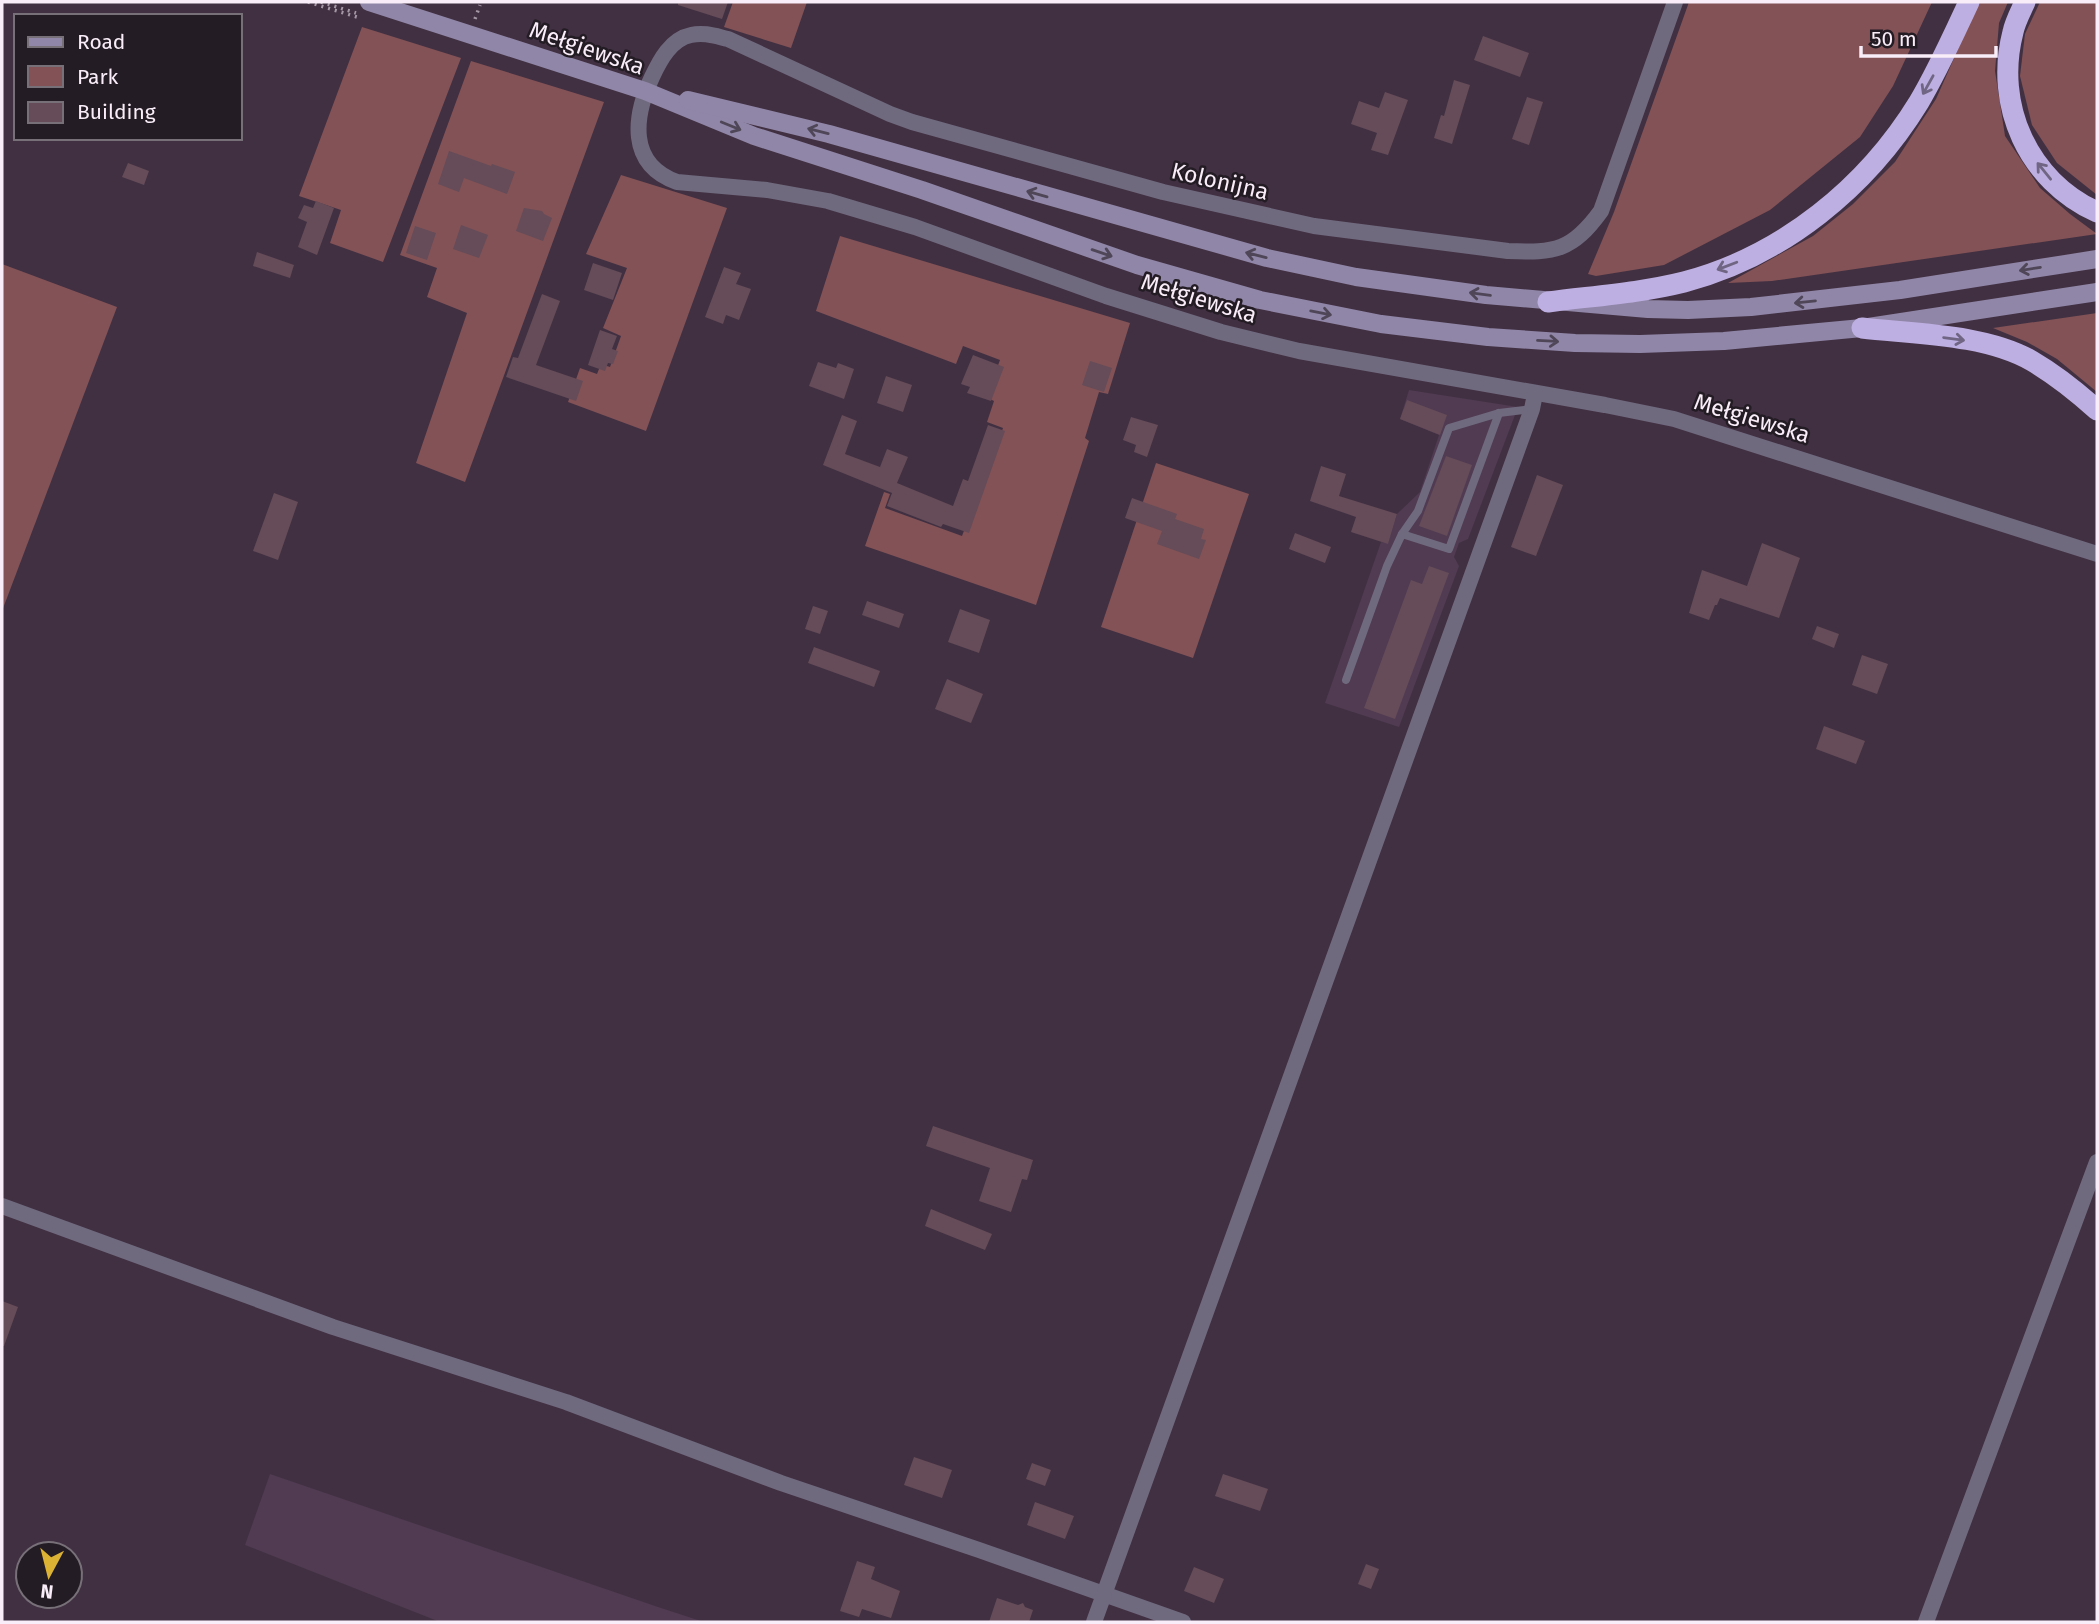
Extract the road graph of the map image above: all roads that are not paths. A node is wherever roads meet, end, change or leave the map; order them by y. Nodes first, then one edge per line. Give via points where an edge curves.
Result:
1 (369, 2) edge
2 (1675, 2) edge
3 (1969, 2) edge
4 (2025, 2) edge
5 (645, 91) junction
6 (2097, 212) edge
7 (2097, 259) edge
8 (2097, 292) edge
9 (1548, 302) junction
10 (1862, 328) junction
11 (1534, 401) junction
12 (2097, 410) edge
13 (1500, 414) junction
14 (1402, 534) junction
15 (2097, 554) edge
16 (1346, 680) dead end
17 (2097, 1162) edge
18 (2, 1206) edge
19 (1104, 1594) junction
20 (1094, 1622) edge
21 (1183, 1622) edge
22 (1926, 1622) edge

1 - 5 main road, Mełgiewska
2 - 5 street, Kolonijna via 1601,211 1576,240 1538,253 1314,226 1163,192 912,122 706,34 677,41 658,63
3 -> 9 highway via 1942,61 1900,131 1852,186 1808,222 1768,248 1686,281
6 -> 4 highway via 2047,177 2013,118 2008,58
9 -> 5 main road via 1291,264 816,131
5 -> 10 main road via 754,136 1137,265 1333,315 1461,334 1597,343 1724,341
5 - 11 street, Mełgiewska via 638,118 640,145 654,169 677,182 828,201 1235,335
7 -> 9 main road via 1900,290 1751,307 1672,310
8 - 10 main road
10 -> 12 highway via 1994,346 2030,360
11 - 13 lane
11 - 15 street, Mełgiewska via 1605,405 1674,419
11 - 19 street
13 - 14 lane via 1449,429 1418,511
13 - 14 lane via 1450,549
14 - 16 lane
17 - 22 street
18 - 19 street via 333,1327 566,1402 781,1483
19 - 20 street
19 - 21 street

